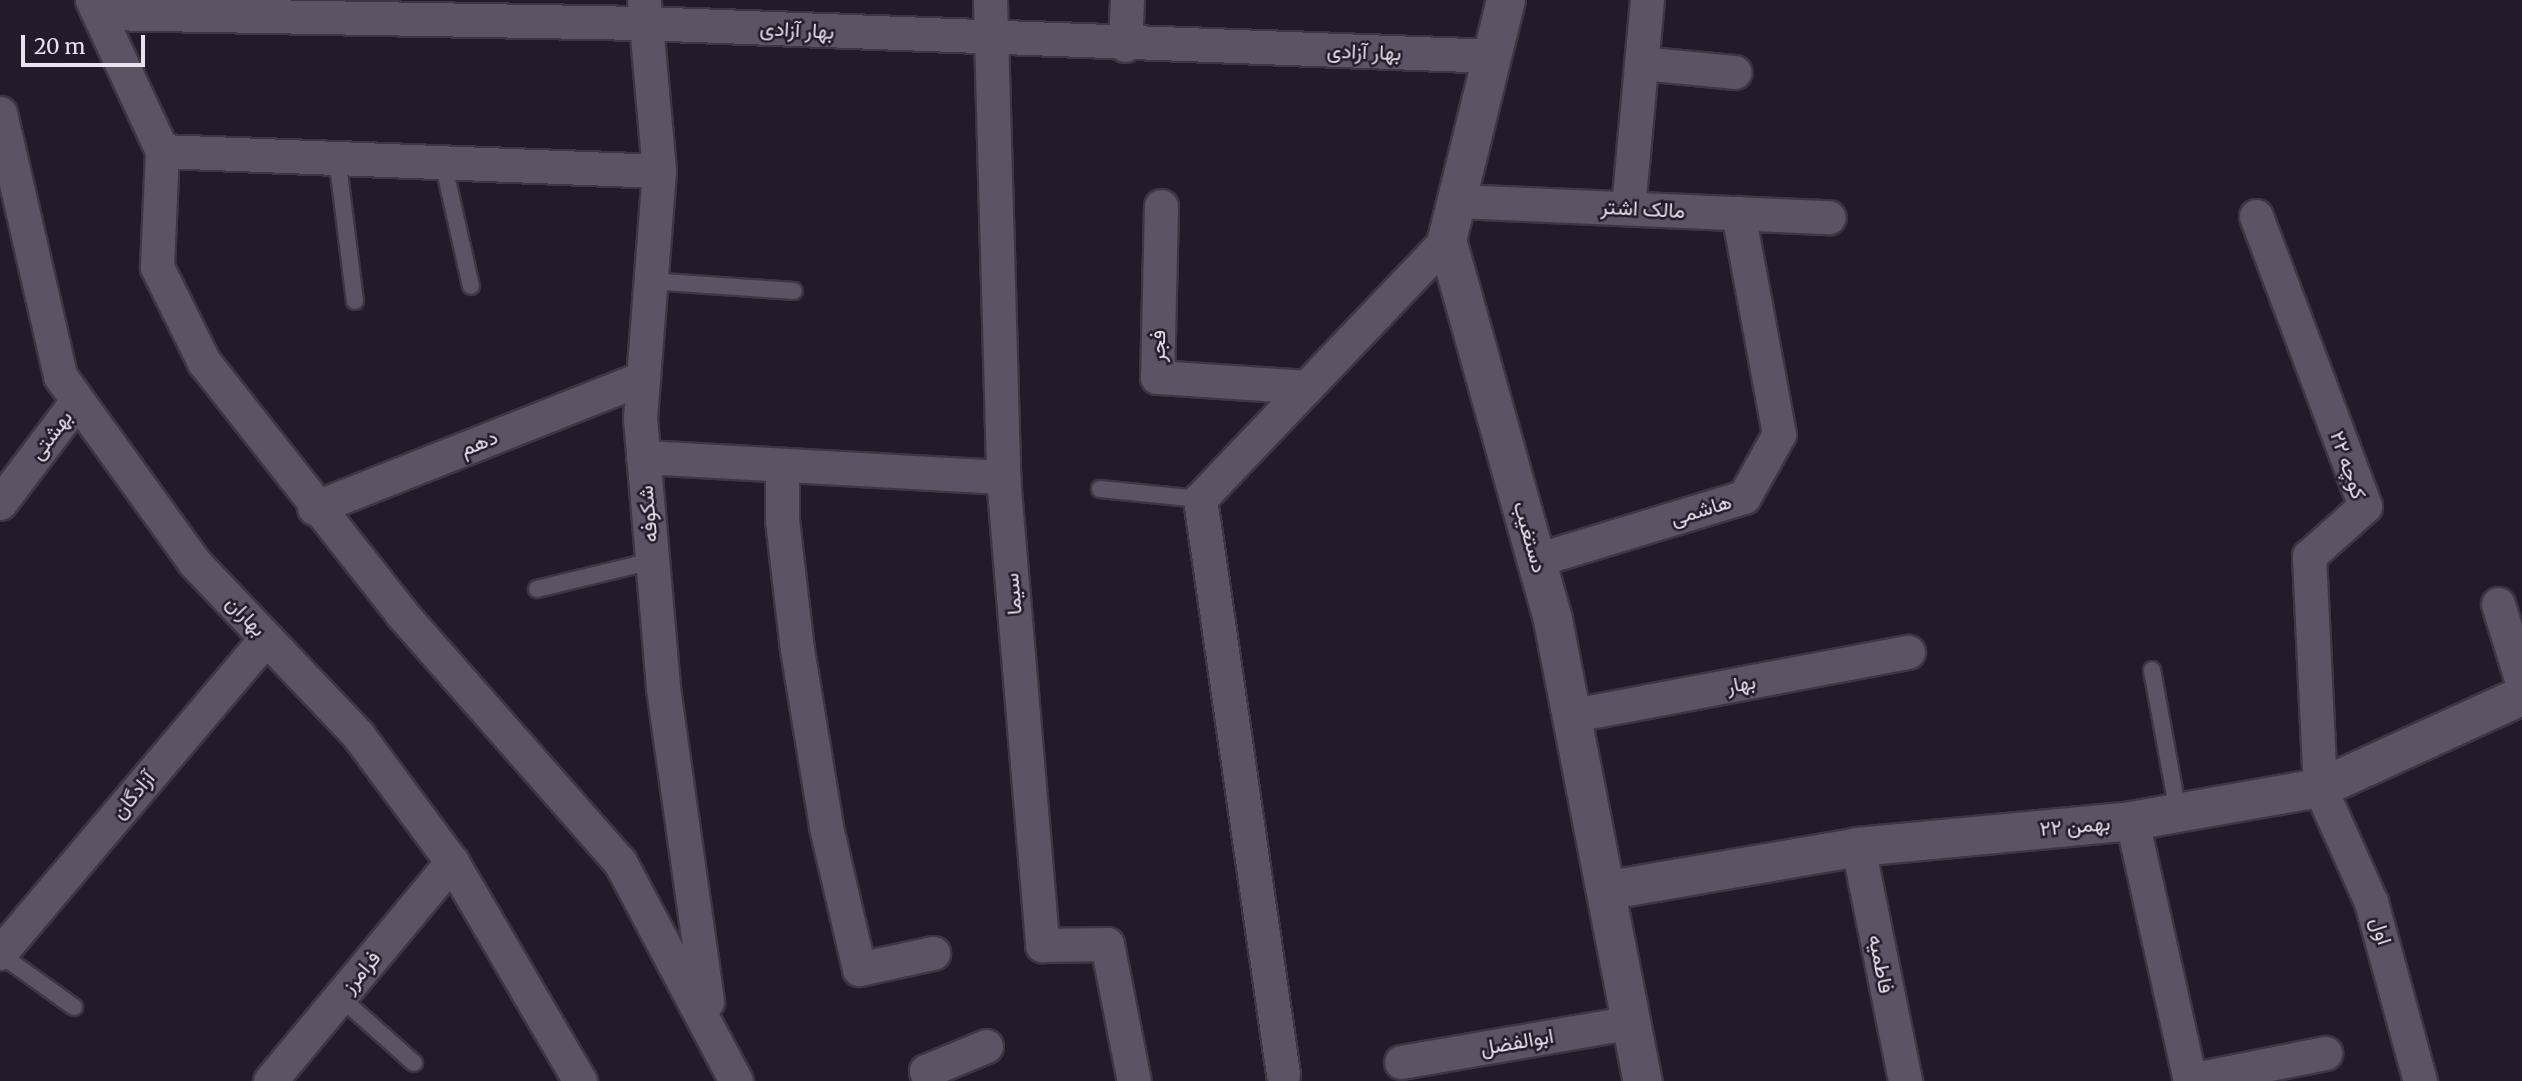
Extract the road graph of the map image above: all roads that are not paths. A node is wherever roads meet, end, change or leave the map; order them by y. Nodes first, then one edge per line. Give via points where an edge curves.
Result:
1 (990, 0) edge
2 (1127, 0) edge
3 (1506, 0) edge
4 (1647, 0) edge
5 (97, 7) edge
6 (393, 9) edge
7 (644, 11) edge
8 (989, 39) junction
9 (1125, 45) junction
10 (1493, 56) junction
11 (1641, 63) junction
12 (1735, 72) dead end
13 (0, 113) edge
14 (162, 151) junction
15 (337, 157) junction
16 (443, 162) junction
17 (659, 171) junction
18 (1457, 201) junction
19 (1161, 206) dead end
20 (1628, 208) junction
21 (1738, 213) junction
22 (2256, 216) dead end
23 (1829, 217) dead end
24 (1447, 240) junction
25 (650, 281) junction
26 (471, 286) dead end
27 (794, 291) dead end
28 (355, 302) dead end
29 (643, 378) junction
30 (1307, 387) junction
31 (77, 401) junction
32 (643, 457) junction
33 (782, 465) junction
34 (1003, 477) junction
35 (1100, 489) dead end
36 (1200, 499) junction
37 (0, 503) edge
38 (314, 508) junction
39 (1536, 560) junction
40 (652, 561) junction
41 (537, 589) dead end
42 (2498, 604) dead end
43 (267, 638) junction
44 (1908, 652) dead end
45 (2152, 670) dead end
46 (2522, 682) edge
47 (2522, 695) edge
48 (1574, 715) junction
49 (2320, 788) junction
50 (2178, 812) junction
51 (2132, 821) junction
52 (1858, 847) junction
53 (453, 862) junction
54 (1610, 890) junction
55 (0, 953) edge
56 (933, 953) dead end
57 (340, 997) junction
58 (74, 1007) dead end
59 (1633, 1021) junction
60 (710, 1026) junction
61 (986, 1046) dead end
62 (2325, 1053) dead end
63 (1401, 1062) dead end
64 (414, 1063) dead end
65 (1283, 1074) dead end
66 (270, 1081) edge
67 (580, 1081) edge
68 (736, 1081) edge
69 (930, 1081) edge
70 (1134, 1081) edge
71 (1643, 1081) edge
72 (1905, 1081) edge
73 (2190, 1081) edge
74 (2420, 1081) edge

1 - 8 street, سیما
2 - 9 street
3 - 10 street, دستغیب
4 - 11 street
5 - 6 street, بهار آزادی
5 - 14 street
6 - 7 street, بهار آزادی
7 - 8 street, بهار آزادی
7 - 17 street, شکوفه
8 - 9 street, بهار آزادی
8 - 34 street, سیما
9 - 10 street, بهار آزادی
10 - 18 street, دستغیب
11 - 12 street
11 - 20 street
13 - 31 street, بهاران via 60,376
14 - 15 street
14 - 38 street via 157,267 204,362
15 - 16 street
15 - 28 lane
16 - 17 street
16 - 26 lane
17 - 25 street, شکوفه
18 - 20 street, مالک اشتر
18 - 24 street, دستغیب
19 - 30 street, فجر via 1157,377
20 - 21 street, مالک اشتر
21 - 23 street, مالک اشتر
21 - 39 street, هاشمی via 1779,434 1744,497
22 - 49 street, کوچه ۲۲ via 2365,506 2309,556
24 - 30 street
24 - 39 street, دستغیب
25 - 27 lane
25 - 29 street, شکوفه
29 - 32 street, شکوفه
29 - 38 street, دهم
30 - 36 street
31 - 37 street, بهشتی
31 - 43 street, بهاران via 195,563
32 - 33 street
32 - 40 street, شکوفه
33 - 34 street
33 - 56 street via 782,520 797,649 826,827 859,969
34 - 70 street, سیما via 1042,945 1107,944
35 - 36 lane
36 - 65 street
38 - 60 street via 620,862
39 - 48 street, دستغیب
40 - 41 lane
40 - 60 street, شکوفه via 663,688
42 - 46 street
43 - 53 street, بهاران via 358,735
43 - 55 street, آزادگان
44 - 48 street, بهار
45 - 50 lane
47 - 49 street, ۲۲ بهمن
48 - 54 street, دستغیب
49 - 50 street, ۲۲ بهمن
49 - 74 street, اول via 2371,902
50 - 51 street, ۲۲ بهمن
51 - 52 street, ۲۲ بهمن
51 - 73 street
52 - 54 street, ۲۲ بهمن
52 - 72 street, فاطمیه
53 - 57 street, فرامرز
53 - 67 street, بهاران
54 - 59 street, دستغیب
55 - 58 lane
57 - 64 lane
57 - 66 street, فرامرز
59 - 63 street, ابوالفضل
59 - 71 street, دستغیب
60 - 68 street
61 - 69 street via 926,1071
62 - 73 street

